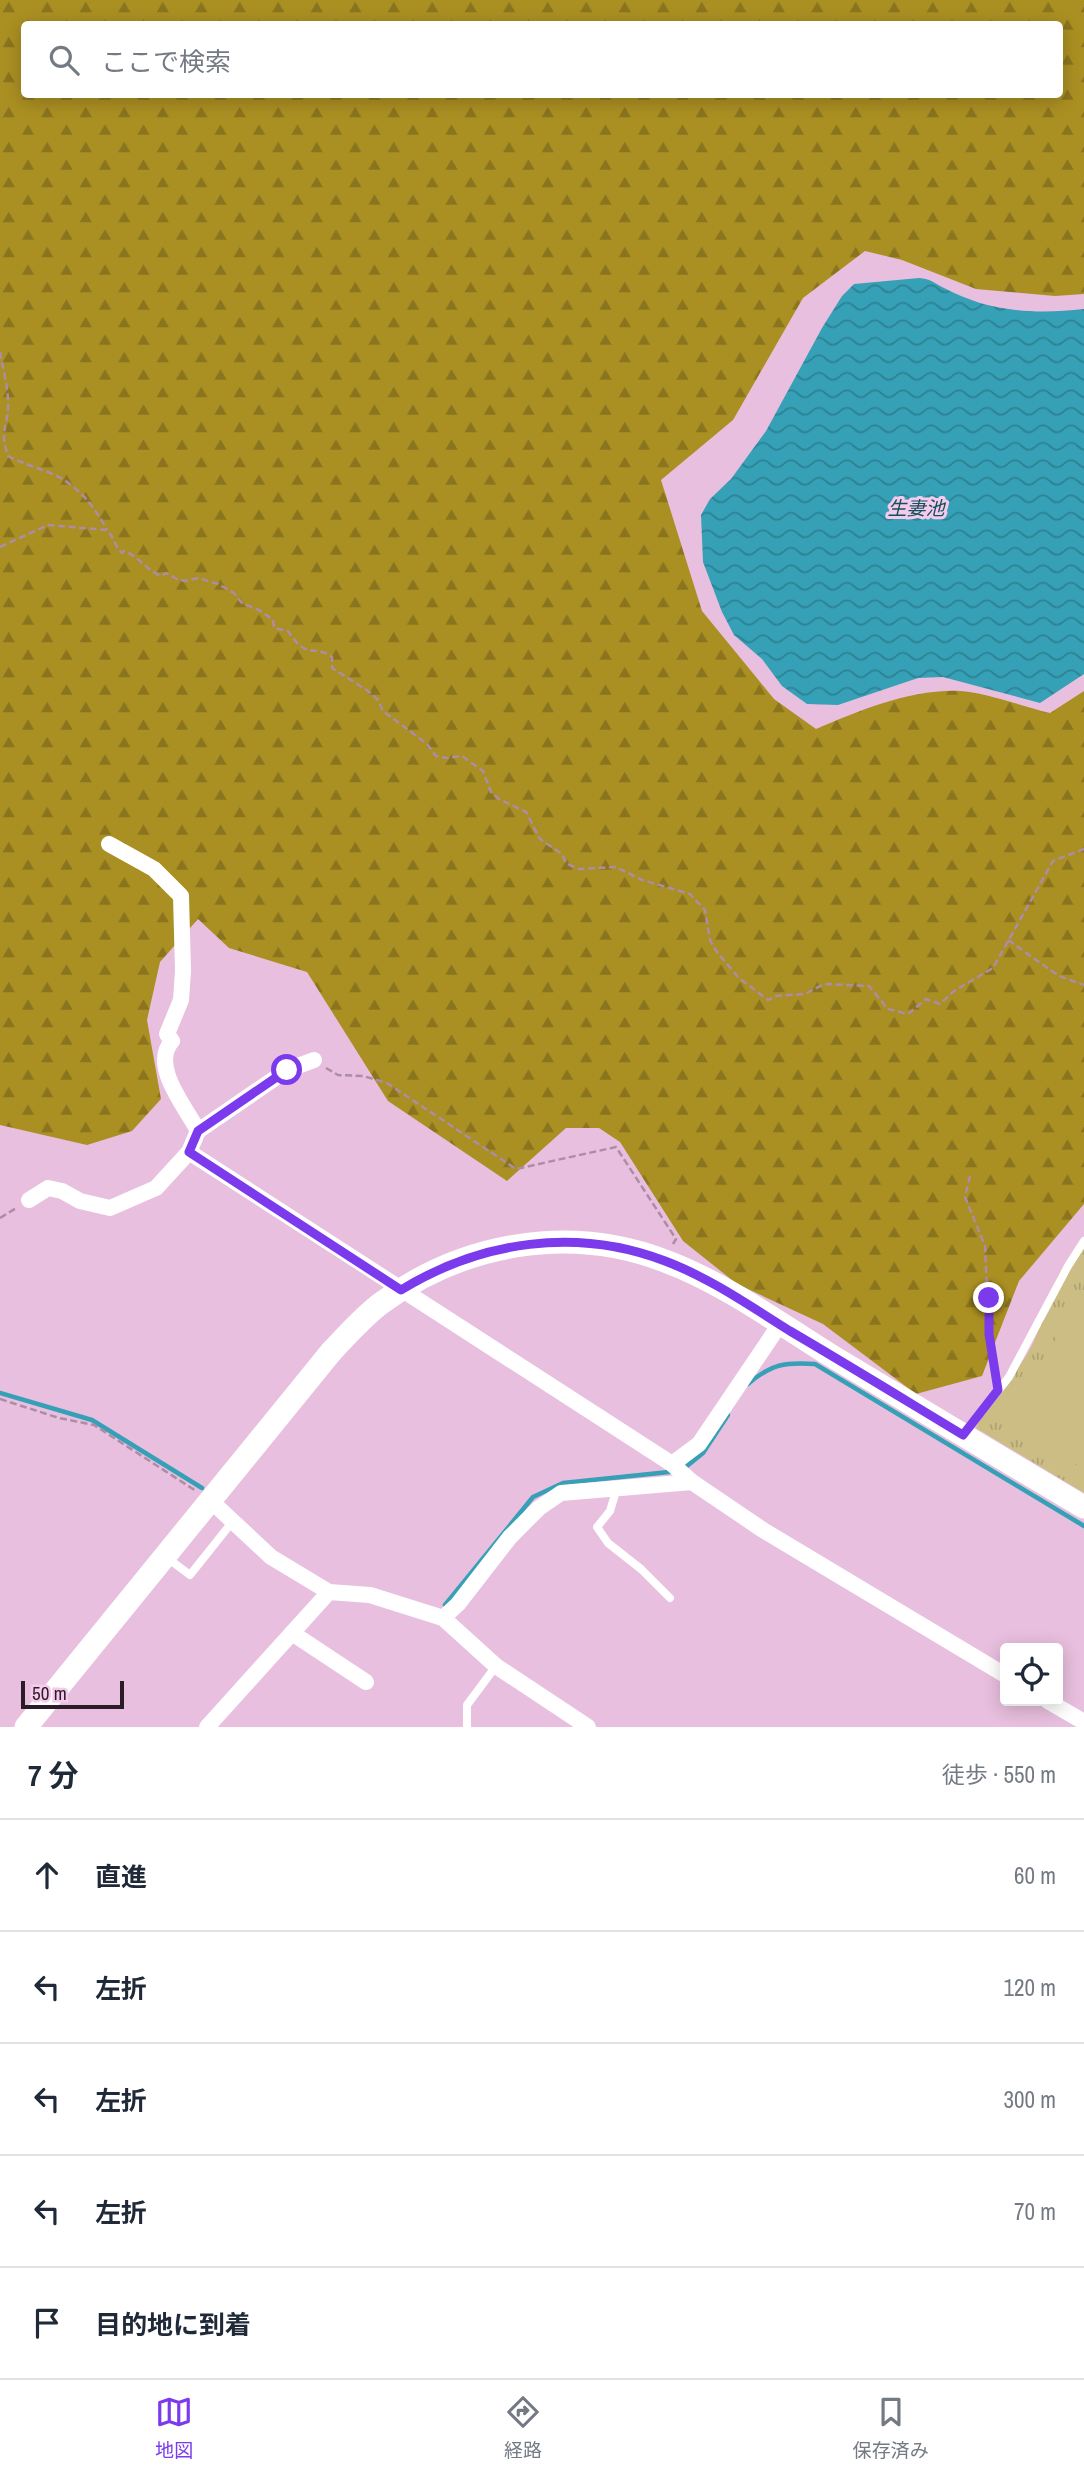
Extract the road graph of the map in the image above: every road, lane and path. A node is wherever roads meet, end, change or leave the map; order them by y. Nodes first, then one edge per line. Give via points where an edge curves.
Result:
1 (0, 352) edge
2 (107, 530) junction
3 (0, 547) edge
4 (109, 844) dead end
5 (1084, 849) edge
6 (1008, 940) junction
7 (1084, 985) edge
8 (314, 1060) joint
9 (198, 1131) junction
10 (189, 1152) junction
11 (970, 1176) dead end
12 (29, 1200) joint
13 (0, 1218) edge
14 (1084, 1241) edge
15 (672, 1245) dead end
16 (401, 1290) junction
17 (780, 1324) junction
18 (998, 1390) junction
19 (0, 1399) edge
20 (963, 1435) junction
21 (672, 1464) junction
22 (692, 1482) junction
23 (617, 1488) junction
24 (210, 1500) junction
25 (1084, 1507) edge
26 (233, 1521) junction
27 (165, 1556) junction
28 (329, 1592) junction
29 (670, 1598) dead end
30 (443, 1618) junction
31 (292, 1633) junction
32 (496, 1666) junction
33 (1000, 1672) edge
34 (366, 1682) dead end
35 (1057, 1706) edge
36 (1084, 1722) edge
37 (216, 1723) edge
38 (26, 1727) edge
39 (467, 1727) edge
40 (588, 1727) edge

1 - 2 path via 8,408 2,436 8,456 76,487
2 - 3 path via 48,525
2 - 6 path via 122,553 134,555 155,574 218,584 242,603 267,614 274,628 288,631 300,647 332,657 332,668 368,691 383,711 428,744 436,756 462,756 483,772 491,792 526,813 540,839 562,854 566,863 578,869 616,867 690,894 705,910 717,952 738,977 768,1000 805,995 824,985 869,986 888,1009 908,1014 926,999 940,1004 993,968
4 - 9 street via 154,869 181,896 181,1000 166,1034 176,1036 166,1047 164,1066
5 - 6 path via 1053,861
6 - 7 path via 1059,976
8 - 9 street via 287,1070
8 - 15 path via 338,1075 387,1083 516,1169 616,1147 676,1240
9 - 10 street
10 - 12 street via 156,1188 110,1208 48,1188
10 - 16 street
11 - 18 path via 965,1196 985,1246 989,1334
12 - 13 path
14 - 18 lane
16 - 17 street via 454,1261 475,1255 534,1243 575,1241 666,1261
16 - 21 street
16 - 24 street via 331,1352
17 - 20 street
17 - 21 street via 699,1444
18 - 20 lane
19 - 24 path via 94,1425
20 - 25 street
21 - 22 street
22 - 23 street
22 - 33 street via 763,1530
23 - 29 lane via 610,1511 597,1527 608,1543
23 - 30 street via 561,1493 539,1507
24 - 26 street
24 - 27 street
26 - 27 lane via 190,1575
26 - 28 street via 271,1557
27 - 38 street
28 - 30 street via 370,1595
28 - 31 street
30 - 32 street
31 - 34 street
31 - 37 street
32 - 39 lane via 467,1705
32 - 40 street
35 - 36 street

